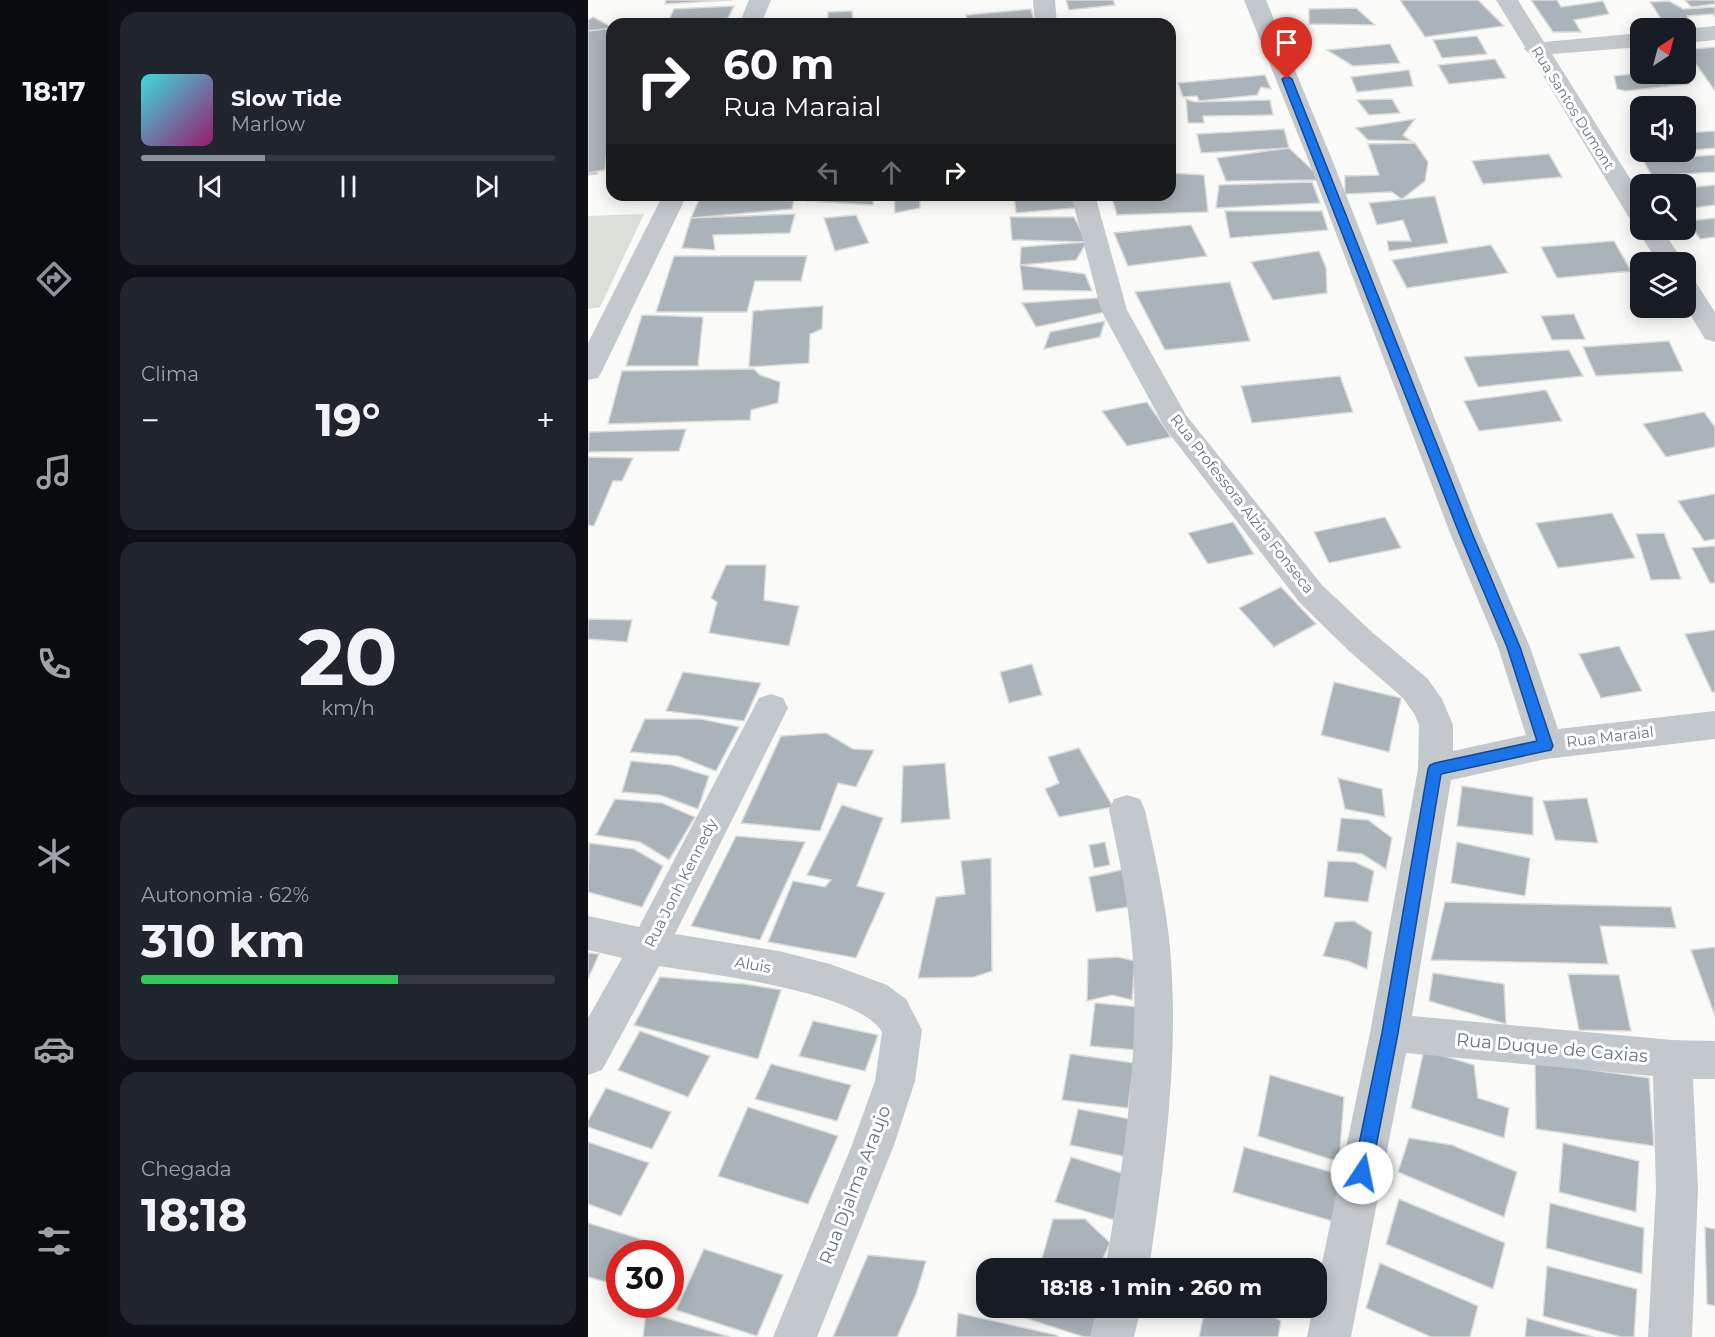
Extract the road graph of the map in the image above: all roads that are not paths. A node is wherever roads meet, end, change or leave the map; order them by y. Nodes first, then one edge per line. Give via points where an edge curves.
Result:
1 (760, 0) edge
2 (1044, 0) edge
3 (1255, 0) edge
4 (1507, 0) edge
5 (752, 18) edge
6 (1046, 18) edge
7 (1715, 33) edge
8 (1696, 35) edge
9 (1630, 41) edge
10 (1535, 49) junction
11 (1630, 199) edge
12 (672, 201) edge
13 (1085, 201) edge
14 (1696, 303) edge
15 (615, 318) junction
16 (588, 322) edge
17 (1715, 333) edge
18 (588, 371) edge
19 (771, 708) dead end
20 (1715, 724) edge
21 (1546, 746) junction
22 (1435, 769) junction
23 (1127, 810) dead end
24 (588, 933) edge
25 (649, 947) junction
26 (902, 1030) joint
27 (1390, 1033) junction
28 (588, 1056) edge
29 (1672, 1059) junction
30 (1715, 1060) edge
31 (1129, 1258) edge
32 (1117, 1318) edge
33 (795, 1337) edge
34 (1112, 1337) edge
35 (1329, 1337) edge
36 (1670, 1337) edge

1 - 5 street
2 - 6 street
3 - 21 street via 1465,533 1514,647
4 - 10 street, Rua Santos Dumont
7 - 8 street
9 - 10 street
10 - 11 street, Rua Santos Dumont
12 - 15 street
13 - 22 street, Rua Professora Alzira Fonseca via 1114,310 1175,422 1311,594 1415,688 1436,725
14 - 17 street
15 - 16 street
15 - 18 street
19 - 25 street, Rua Jonh Kennedy
20 - 21 street, Rua Maraial
21 - 22 street, Rua Maraial
22 - 27 street
23 - 31 street via 1143,880 1153,1006 1150,1103
24 - 25 street, Aluis
25 - 26 street, Aluis via 779,969 830,982 873,998 892,1012
25 - 28 street, Rua Jonh Kennedy
26 - 33 street, Rua Djalma Araujo via 895,1081 884,1113
27 - 29 street, Rua Duque de Caxias
27 - 35 street
29 - 30 street, Rua Duque de Caxias
29 - 36 street via 1677,1189
32 - 34 street

